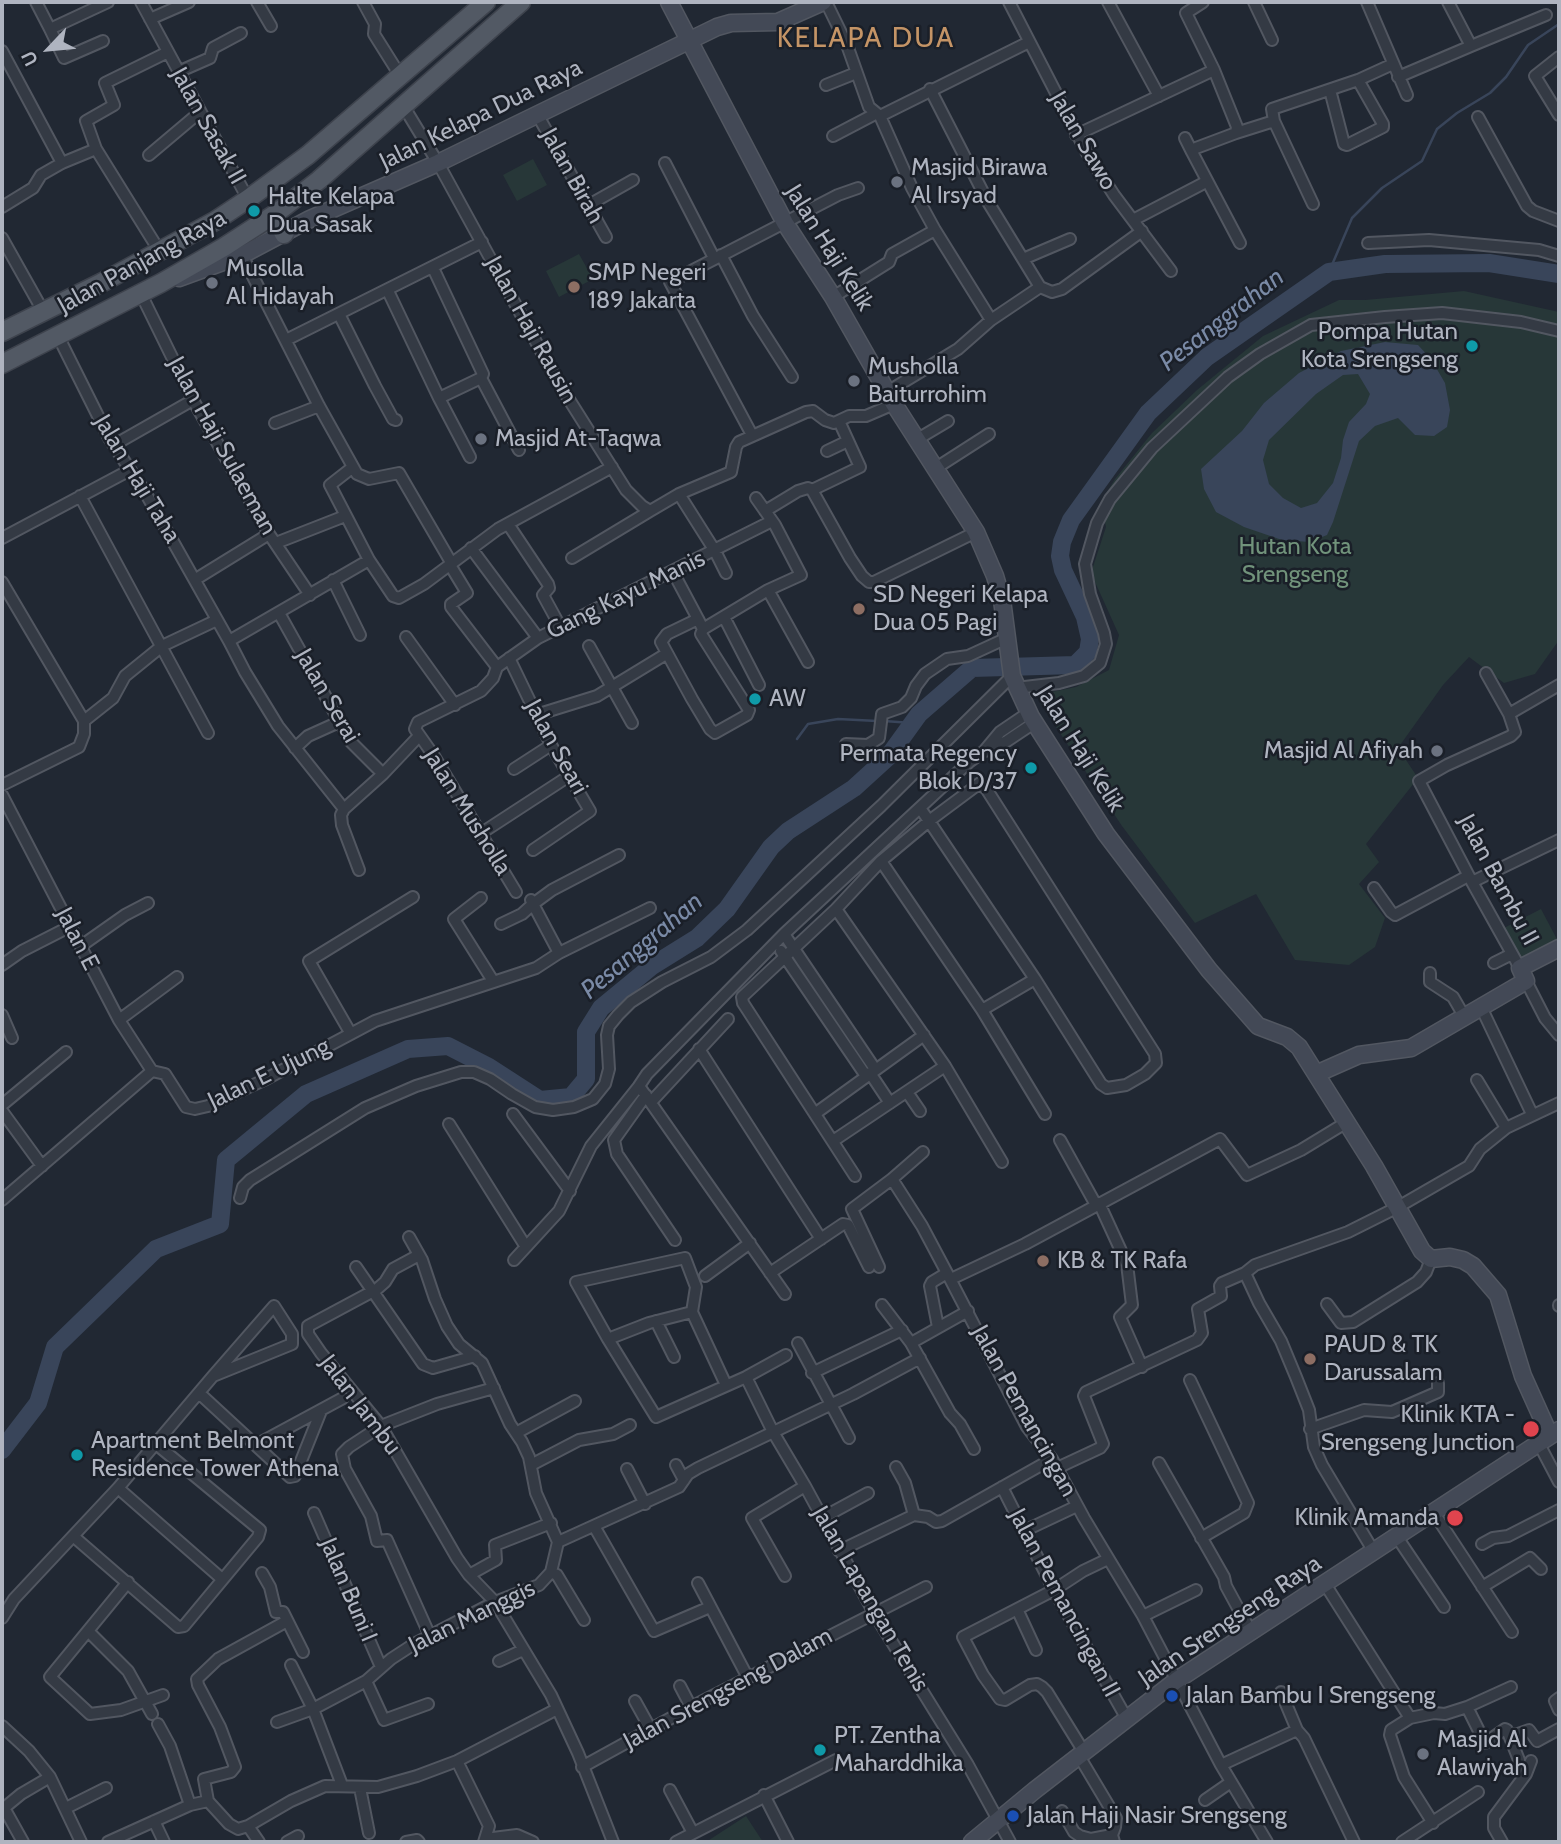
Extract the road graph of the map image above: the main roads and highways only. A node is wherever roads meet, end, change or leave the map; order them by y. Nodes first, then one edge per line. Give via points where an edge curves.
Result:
1 (521, 2) edge
2 (477, 5) edge
3 (275, 214) junction
4 (284, 234) road end
5 (2, 332) edge
6 (2, 364) edge

1 - 3 main road, Jalan Panjang Raya
2 - 5 main road, Jalan Panjang Raya via 401,77 248,199 160,252
3 - 4 main road
3 - 6 main road, Jalan Panjang Raya via 141,294

